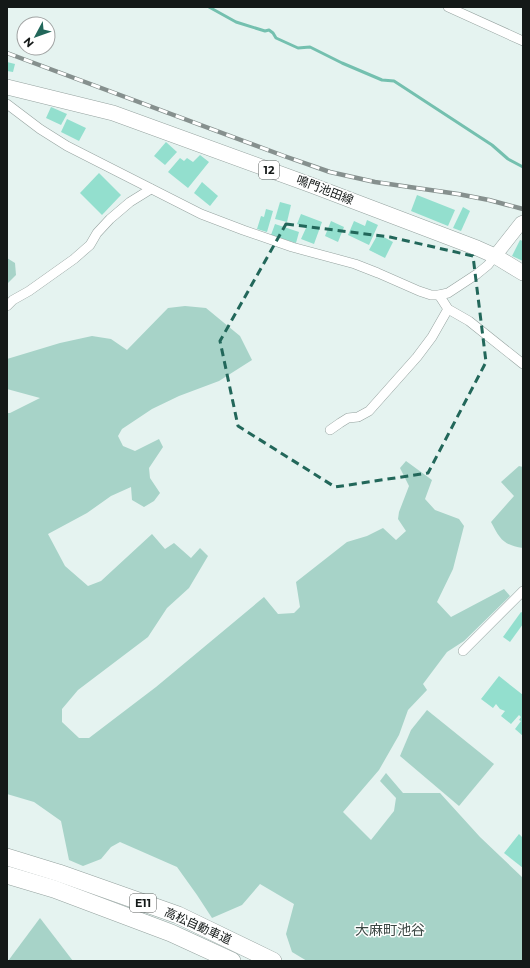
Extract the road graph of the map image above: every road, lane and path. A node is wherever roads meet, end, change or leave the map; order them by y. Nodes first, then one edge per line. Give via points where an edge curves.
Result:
1 (448, 7) edge
2 (523, 41) edge
3 (7, 87) edge
4 (7, 104) edge
5 (151, 189) junction
6 (523, 222) edge
7 (495, 256) junction
8 (523, 273) edge
9 (440, 295) junction
10 (7, 306) edge
11 (448, 309) junction
12 (523, 364) edge
13 (330, 430) dead end
14 (523, 591) edge
15 (463, 651) dead end
16 (7, 857) edge
17 (7, 875) edge
18 (232, 961) edge
19 (273, 961) edge

1 - 2 street
3 - 7 main road, 鳴門池田線 / 12 via 113,113 326,190
4 - 5 street via 40,130 67,146
5 - 9 street via 202,214 243,230 292,247 355,264 420,291
5 - 10 street via 110,219 90,245 74,259
6 - 7 main road
7 - 8 main road, 鳴門池田線 / 12
7 - 9 street via 477,274 448,293
9 - 11 street
11 - 12 street via 469,321
11 - 13 street via 417,357 369,411 358,417 348,418
14 - 15 street
16 - 19 highway, 高松自動車道 / E11 via 178,916
17 - 18 highway, 高松自動車道 / E11 via 54,889 171,933

